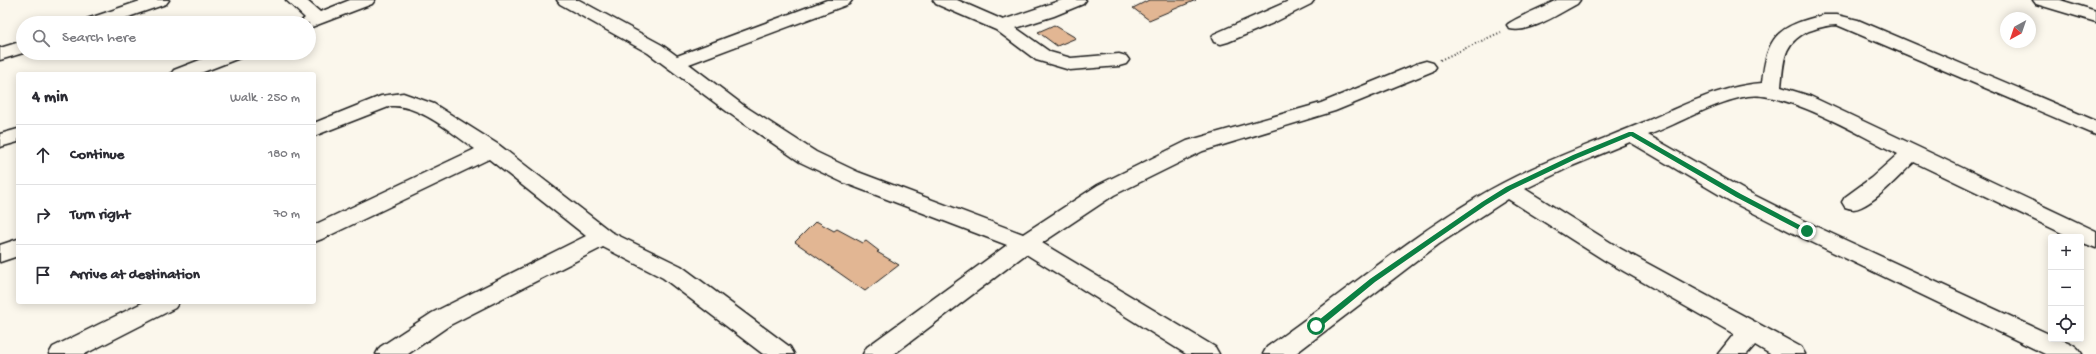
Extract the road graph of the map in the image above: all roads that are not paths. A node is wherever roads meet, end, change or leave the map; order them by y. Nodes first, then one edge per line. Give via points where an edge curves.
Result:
1 (160, 0) edge
2 (295, 0) edge
3 (366, 0) edge
4 (566, 0) edge
5 (843, 0) edge
6 (942, 0) edge
7 (1077, 0) edge
8 (1304, 0) edge
9 (1571, 0) edge
10 (2042, 0) edge
11 (113, 16) edge
12 (308, 16) edge
13 (2096, 17) edge
14 (316, 19) edge
15 (1516, 25) road end
16 (1002, 26) junction
17 (1221, 38) dead end
18 (16, 48) edge
19 (0, 54) edge
20 (217, 60) edge
21 (1119, 60) dead end
22 (675, 62) junction
23 (1426, 67) road end
24 (186, 72) edge
25 (1771, 90) junction
26 (316, 129) edge
27 (2096, 129) edge
28 (1631, 134) junction
29 (16, 136) edge
30 (0, 142) edge
31 (491, 150) junction
32 (1912, 152) junction
33 (1509, 189) junction
34 (1852, 202) dead end
35 (316, 233) edge
36 (603, 237) junction
37 (2096, 240) edge
38 (1025, 243) junction
39 (16, 248) edge
40 (0, 254) edge
41 (162, 304) edge
42 (1752, 332) junction
43 (62, 354) edge
44 (389, 354) edge
45 (781, 354) edge
46 (876, 354) edge
47 (1206, 354) edge
48 (1276, 354) edge
49 (1731, 354) edge
50 (1792, 354) edge
51 (2069, 354) edge

1 - 11 street
2 - 12 street
3 - 14 street
4 - 22 street
5 - 22 street
6 - 16 street
7 - 16 street
8 - 17 street
9 - 15 street
10 - 13 street
16 - 21 street via 1043,56 1070,64
18 - 19 street
20 - 24 street
22 - 38 street via 736,109 808,157 850,177
23 - 38 street via 1328,107 1195,146 1106,190
25 - 27 street via 1776,52 1782,41 1794,32 1823,21 1836,20 1852,24
25 - 28 street via 1753,89 1731,95
25 - 32 street via 1803,100
26 - 31 street via 382,102 403,99 427,108
28 - 33 street via 1575,157
28 - 51 street via 1738,196 1807,231
29 - 30 street
31 - 35 street
31 - 36 street
32 - 34 street via 1879,183
32 - 37 street
33 - 42 street via 1560,222
33 - 48 street via 1457,220
36 - 44 street via 486,294
36 - 45 street via 672,272
38 - 46 street
38 - 47 street
39 - 40 street
41 - 43 street
42 - 49 street
42 - 50 street

